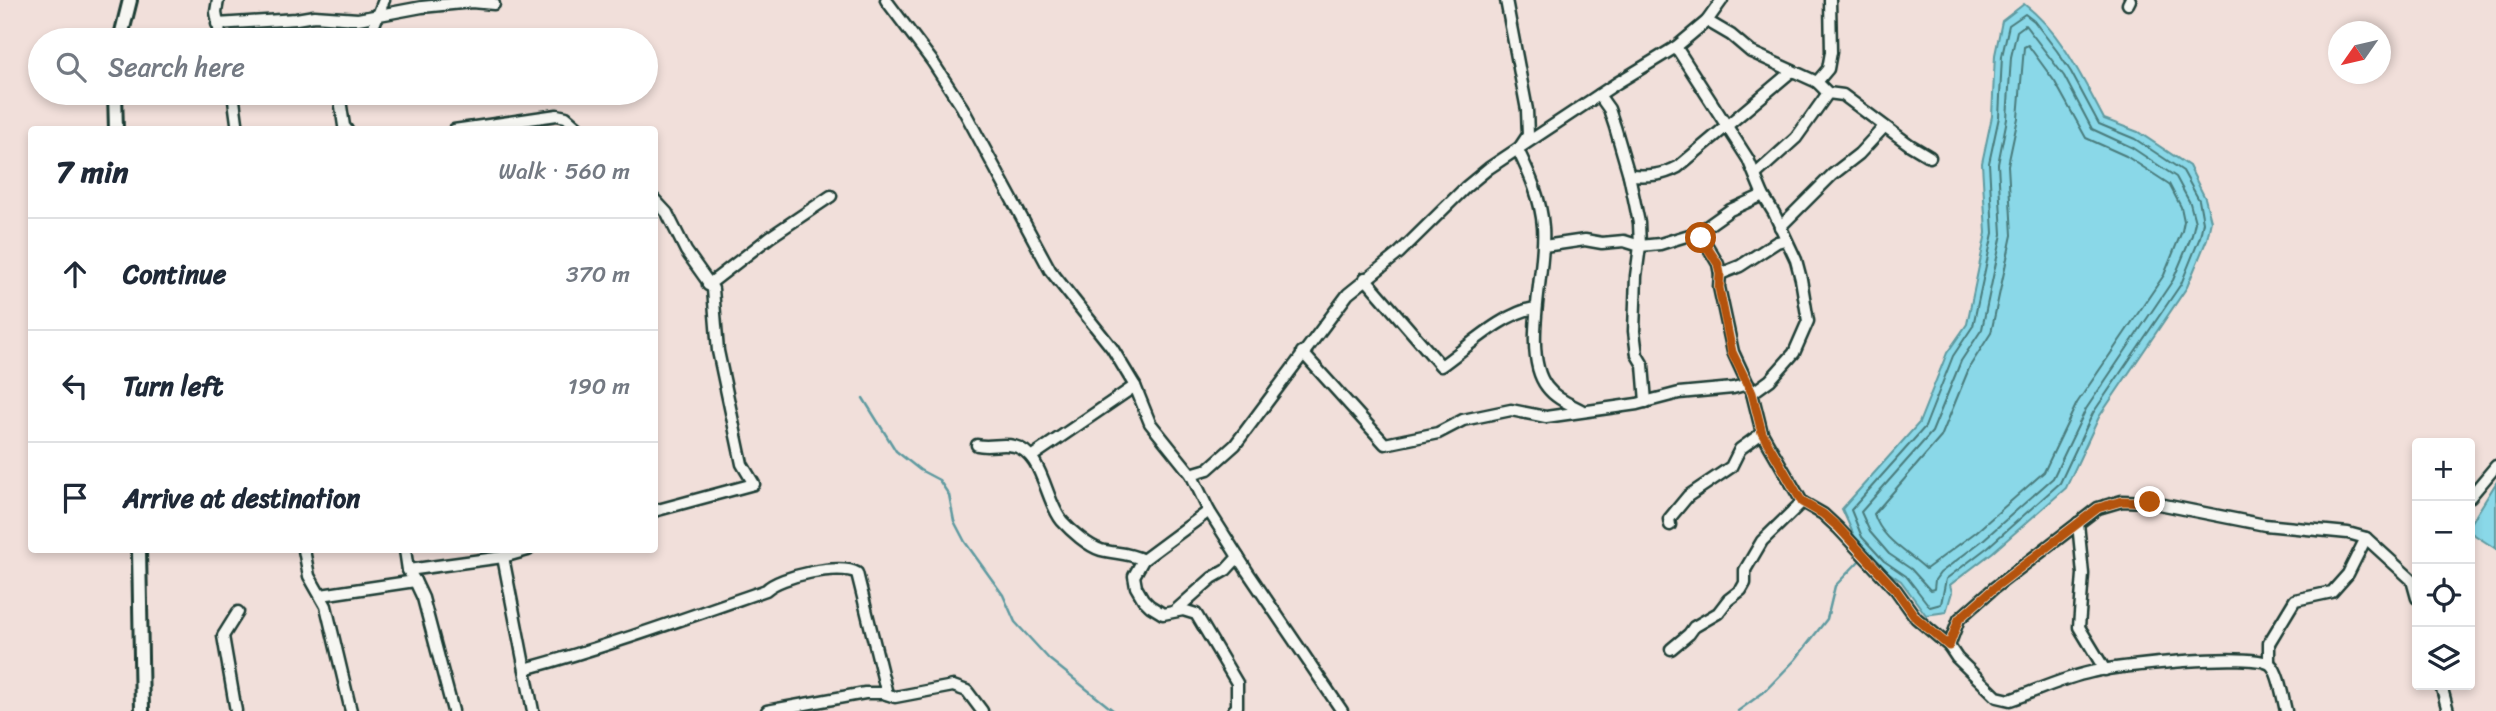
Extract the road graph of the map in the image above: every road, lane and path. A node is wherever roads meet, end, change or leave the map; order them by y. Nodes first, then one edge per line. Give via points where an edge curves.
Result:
1 (130, 0) edge
2 (218, 0) edge
3 (384, 0) edge
4 (886, 0) edge
5 (1506, 0) edge
6 (1722, 0) edge
7 (1830, 0) edge
8 (494, 4) dead end
9 (379, 16) junction
10 (1707, 21) junction
11 (218, 24) junction
12 (123, 28) edge
13 (219, 28) edge
14 (374, 28) edge
15 (1676, 47) junction
16 (1792, 71) junction
17 (1817, 82) junction
18 (1828, 93) junction
19 (1600, 95) junction
20 (115, 105) edge
21 (235, 105) edge
22 (341, 105) edge
23 (116, 126) edge
24 (237, 126) edge
25 (344, 126) edge
26 (483, 126) edge
27 (576, 126) edge
28 (1727, 127) junction
29 (1884, 127) junction
30 (1518, 150) junction
31 (1930, 157) dead end
32 (1756, 174) junction
33 (1629, 175) junction
34 (1763, 195) junction
35 (831, 196) dead end
36 (658, 203) edge
37 (1780, 227) junction
38 (1699, 232) junction
39 (1785, 240) junction
40 (1544, 246) junction
41 (1640, 246) junction
42 (1720, 274) junction
43 (1365, 278) junction
44 (708, 285) junction
45 (1535, 309) junction
46 (1302, 352) junction
47 (1135, 386) junction
48 (1750, 389) junction
49 (1646, 402) junction
50 (1583, 411) junction
51 (1762, 433) junction
52 (977, 445) dead end
53 (1031, 457) junction
54 (2496, 466) edge
55 (1191, 474) junction
56 (2475, 491) edge
57 (1802, 502) junction
58 (658, 511) edge
59 (1209, 511) junction
60 (2078, 523) junction
61 (1670, 525) dead end
62 (2366, 538) junction
63 (139, 553) edge
64 (305, 553) edge
65 (405, 553) edge
66 (514, 553) edge
67 (503, 557) junction
68 (1238, 557) junction
69 (1143, 560) junction
70 (408, 570) junction
71 (2412, 580) edge
72 (415, 581) junction
73 (321, 595) junction
74 (1176, 610) junction
75 (239, 612) dead end
76 (1949, 646) junction
77 (1671, 649) dead end
78 (2269, 663) junction
79 (524, 669) junction
80 (2105, 670) junction
81 (2442, 690) edge
82 (887, 694) junction
83 (1997, 697) junction
84 (142, 711) edge
85 (236, 711) edge
86 (351, 711) edge
87 (453, 711) edge
88 (533, 711) edge
89 (767, 711) edge
90 (982, 711) edge
91 (1233, 711) edge
92 (1342, 711) edge
93 (2002, 711) edge
94 (2286, 711) edge
95 (2448, 711) edge

1 - 12 street
2 - 11 street
3 - 9 street
4 - 47 street via 962,107 1050,270 1112,348
5 - 30 street via 1527,110 1528,135
6 - 10 street
7 - 17 street via 1831,52 1828,69
8 - 9 street via 422,7
9 - 11 street
9 - 14 street
10 - 15 street
10 - 16 street via 1751,52
11 - 13 street
15 - 19 street
15 - 28 street
16 - 17 street
16 - 28 street
17 - 18 street
18 - 29 street via 1843,95
18 - 32 street via 1796,138
19 - 30 street
19 - 33 street via 1609,109
20 - 23 street
21 - 24 street
22 - 25 street
26 - 27 street via 557,116
28 - 32 street
28 - 33 street via 1665,174
29 - 31 street
29 - 37 street
30 - 40 street via 1537,191
30 - 43 street via 1466,187 1399,253
32 - 34 street
33 - 41 street
34 - 37 street
34 - 38 street via 1730,210
35 - 44 street
36 - 44 street
37 - 39 street
38 - 41 street
38 - 42 street
39 - 42 street
39 - 48 street via 1796,260 1808,321 1794,353 1770,380
40 - 41 street via 1585,240 1624,240
40 - 45 street
41 - 49 street via 1634,331
42 - 48 street via 1732,352
43 - 45 street via 1441,366 1497,325
43 - 46 street
44 - 58 street via 713,289 716,341 743,464 754,484
45 - 50 street via 1538,371 1558,398
46 - 50 street via 1385,444 1511,410 1546,417
46 - 55 street via 1235,445 1208,469
47 - 53 street
47 - 55 street via 1150,423
48 - 49 street via 1679,393
48 - 51 street
49 - 50 street
51 - 57 street
51 - 61 street via 1740,449 1731,467 1688,496
52 - 53 street via 1014,446
53 - 69 street via 1063,522 1093,546
54 - 56 street
55 - 59 street
57 - 76 street via 1823,514 1896,590 1916,618
57 - 77 street via 1762,541 1745,570 1741,590
59 - 68 street
59 - 69 street
60 - 62 street via 2098,508 2122,501 2150,502 2265,525
60 - 76 street via 1959,619
60 - 80 street via 2083,574 2079,627
62 - 71 street
62 - 78 street via 2332,592 2295,600 2269,643
63 - 84 street
64 - 73 street via 309,576
65 - 70 street
66 - 67 street
67 - 70 street
67 - 79 street
68 - 74 street
68 - 92 street
69 - 74 street via 1134,576 1143,599 1163,614
70 - 72 street
72 - 73 street
72 - 87 street
73 - 86 street
74 - 91 street via 1196,614 1231,671 1237,682
75 - 85 street via 223,636
76 - 83 street
78 - 80 street via 2184,660
78 - 94 street via 2275,669
79 - 82 street via 715,608 805,573 850,569 857,573
79 - 88 street
80 - 83 street via 2010,700
81 - 95 street
82 - 89 street via 865,693
82 - 90 street via 895,697 958,686 971,694
83 - 93 street

